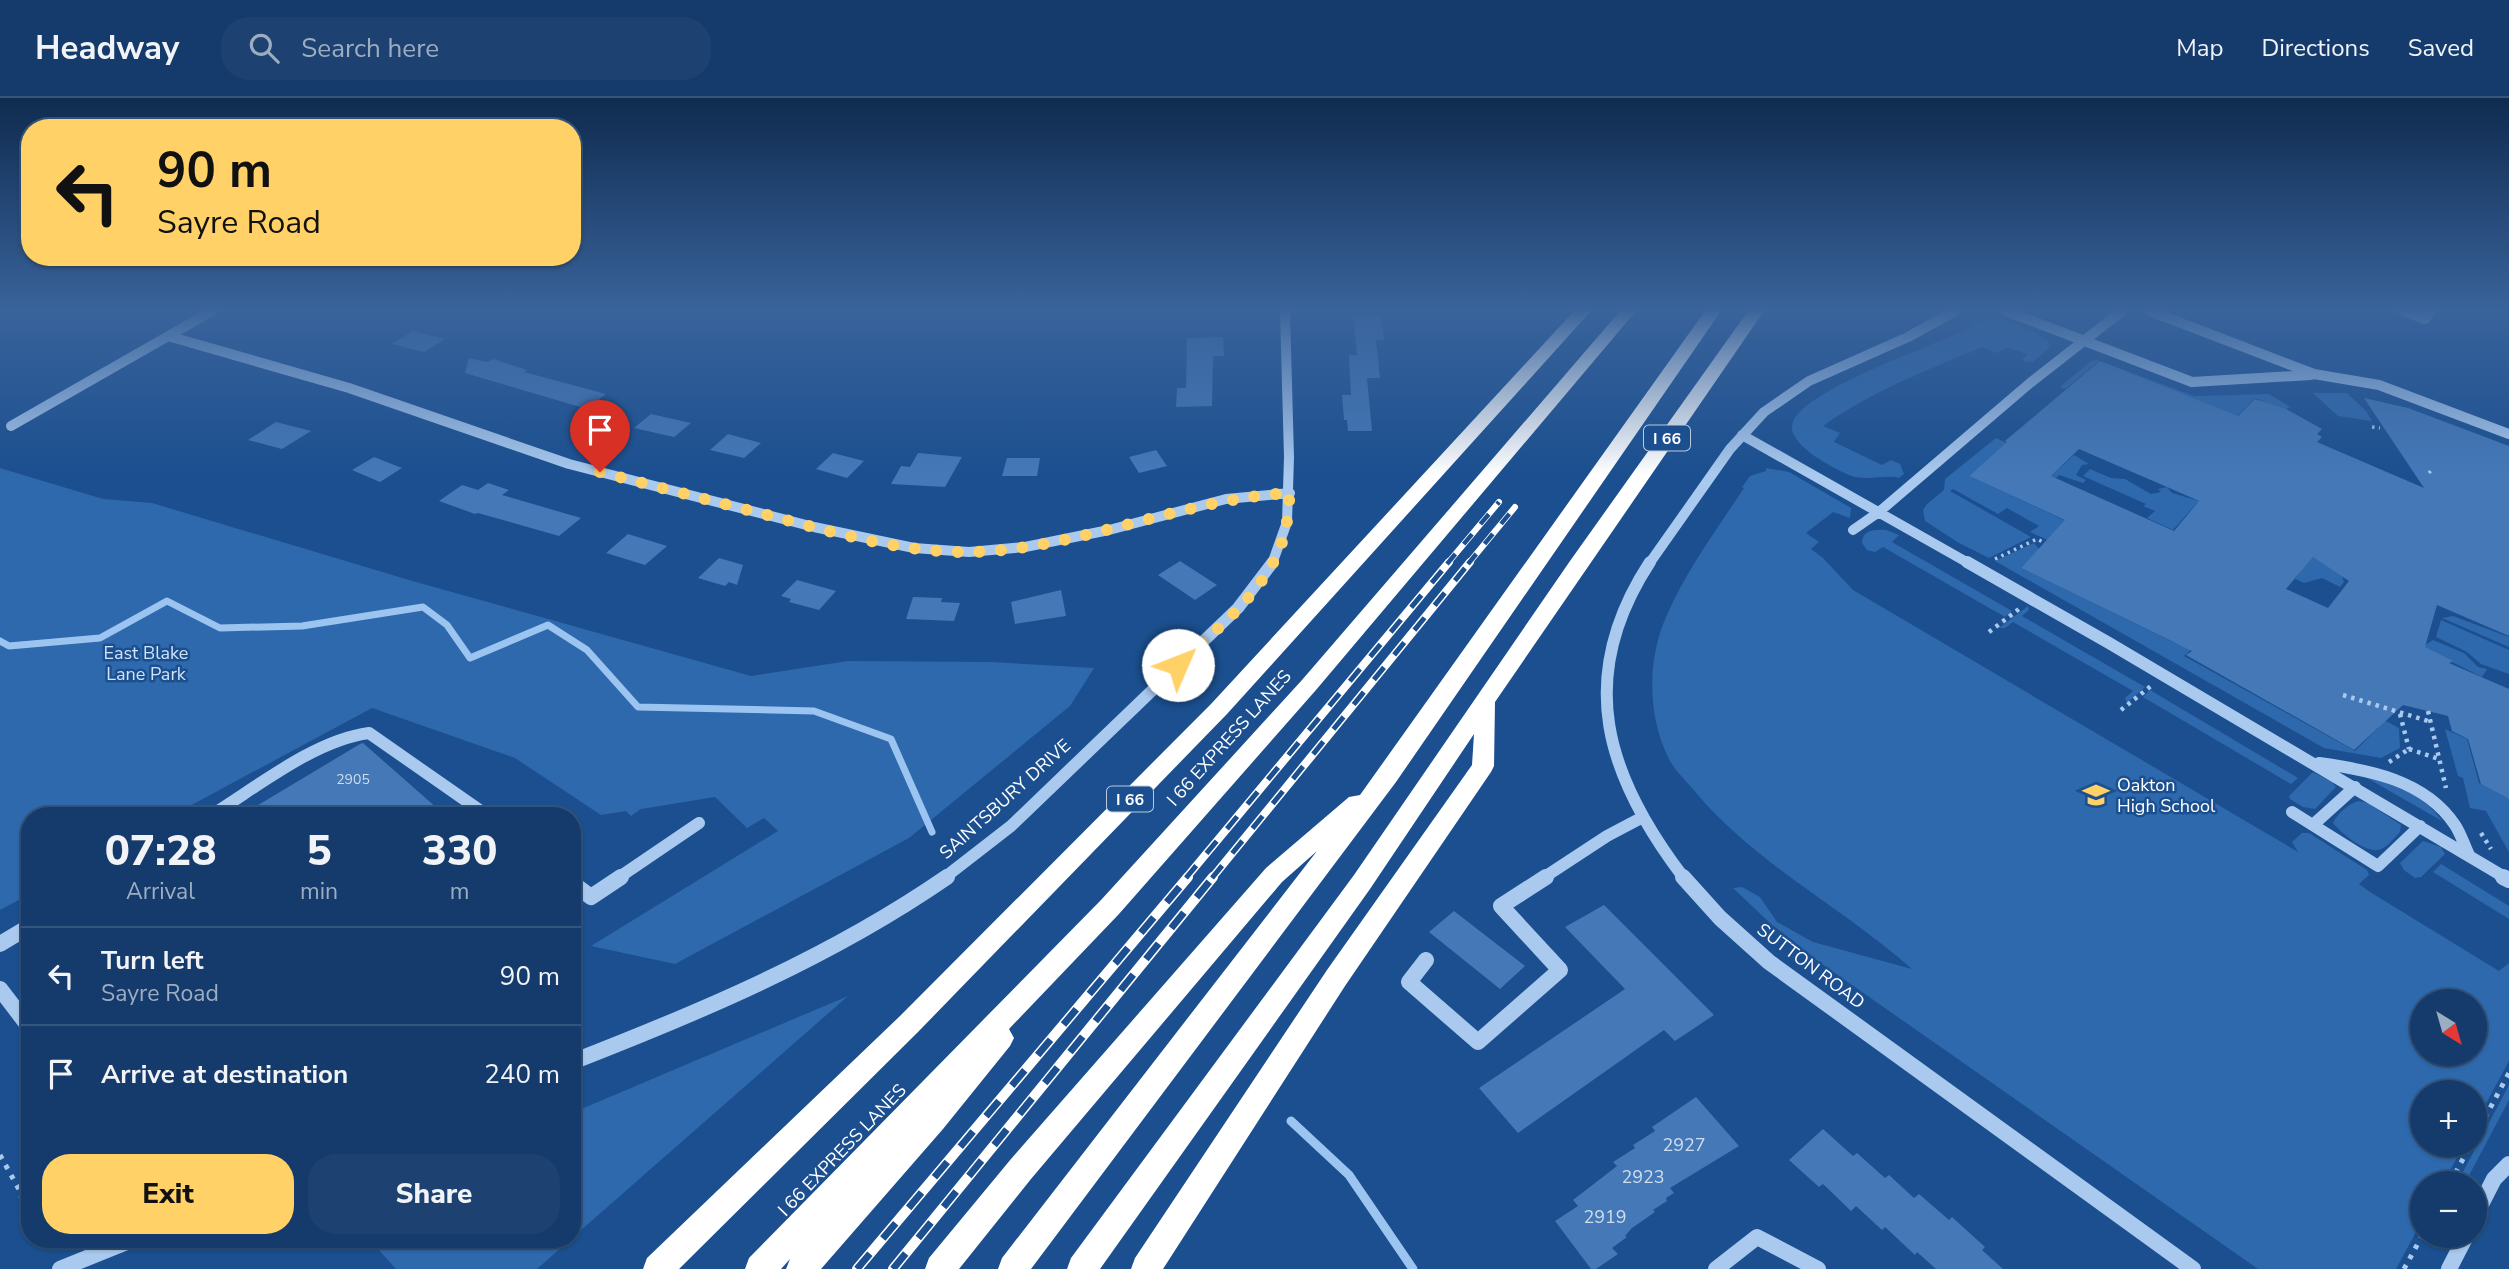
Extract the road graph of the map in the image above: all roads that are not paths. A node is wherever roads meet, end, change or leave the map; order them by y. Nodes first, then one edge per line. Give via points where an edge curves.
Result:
1 (117, 366) edge
2 (270, 366) edge
3 (1287, 366) edge
4 (1533, 366) edge
5 (1582, 366) edge
6 (1675, 366) edge
7 (1717, 366) edge
8 (1842, 366) edge
9 (2053, 366) edge
10 (2151, 366) edge
11 (2292, 366) edge
12 (2314, 374) junction
13 (11, 426) dead end
14 (2509, 434) edge
15 (1742, 435) junction
16 (1290, 493) junction
17 (1879, 512) junction
18 (1853, 530) dead end
19 (1486, 702) junction
20 (2314, 763) junction
21 (1388, 776) junction
22 (2355, 788) junction
23 (225, 807) edge
24 (475, 807) edge
25 (2292, 812) dead end
26 (1643, 817) junction
27 (699, 823) dead end
28 (2314, 824) junction
29 (2420, 826) junction
30 (2469, 856) junction
31 (2509, 880) edge
32 (581, 890) edge
33 (1110, 907) junction
34 (21, 931) edge
35 (0, 944) edge
36 (1426, 960) dead end
37 (0, 989) edge
38 (21, 1016) edge
39 (581, 1058) edge
40 (2509, 1164) edge
41 (2487, 1193) edge
42 (112, 1248) edge
43 (2460, 1248) edge
44 (60, 1269) edge
45 (658, 1269) edge
46 (760, 1269) edge
47 (801, 1269) edge
48 (940, 1269) edge
49 (1013, 1269) edge
50 (1082, 1269) edge
51 (1146, 1269) edge
52 (1716, 1269) edge
53 (1818, 1269) edge
54 (2193, 1269) edge
55 (2449, 1269) edge

1 - 13 street
2 - 16 street via 349,388 569,464 914,548 969,552 1025,547 1226,499
3 - 16 street, SAINTSBURY DRIVE
4 - 45 highway, I 66 via 1219,709 909,1024
5 - 33 highway, I 66 EXPRESS LANES via 1318,676
6 - 21 highway
7 - 19 highway, I 66
8 - 15 street, SUTTON ROAD via 1802,384 1766,410
9 - 17 street
10 - 12 street via 2192,382
11 - 12 street
12 - 14 street via 2379,385
15 - 17 street
15 - 26 street, SUTTON ROAD via 1633,591 1612,639 1606,690 1608,726 1625,782
16 - 39 street, SAINTSBURY DRIVE via 1283,537 1253,592 975,858 886,919 807,963
17 - 18 street
17 - 20 street
19 - 50 highway, I 66
19 - 51 highway via 1483,766 1336,978
20 - 22 street
20 - 30 street via 2395,779 2439,805 2455,825
21 - 48 highway via 1274,875
21 - 49 highway
22 - 28 street
22 - 29 street
23 - 24 street via 325,746 369,733
25 - 28 street
26 - 36 street via 1606,836 1501,906 1560,970 1478,1042 1409,982
26 - 54 street, SUTTON ROAD via 1688,882 1749,946
27 - 32 street via 591,897
28 - 29 street via 2378,866
29 - 30 street
30 - 31 street
33 - 46 highway, I 66 EXPRESS LANES
33 - 47 highway via 933,1120
34 - 35 street
37 - 38 street
40 - 41 street
42 - 44 street
43 - 55 street
52 - 53 street via 1756,1237

